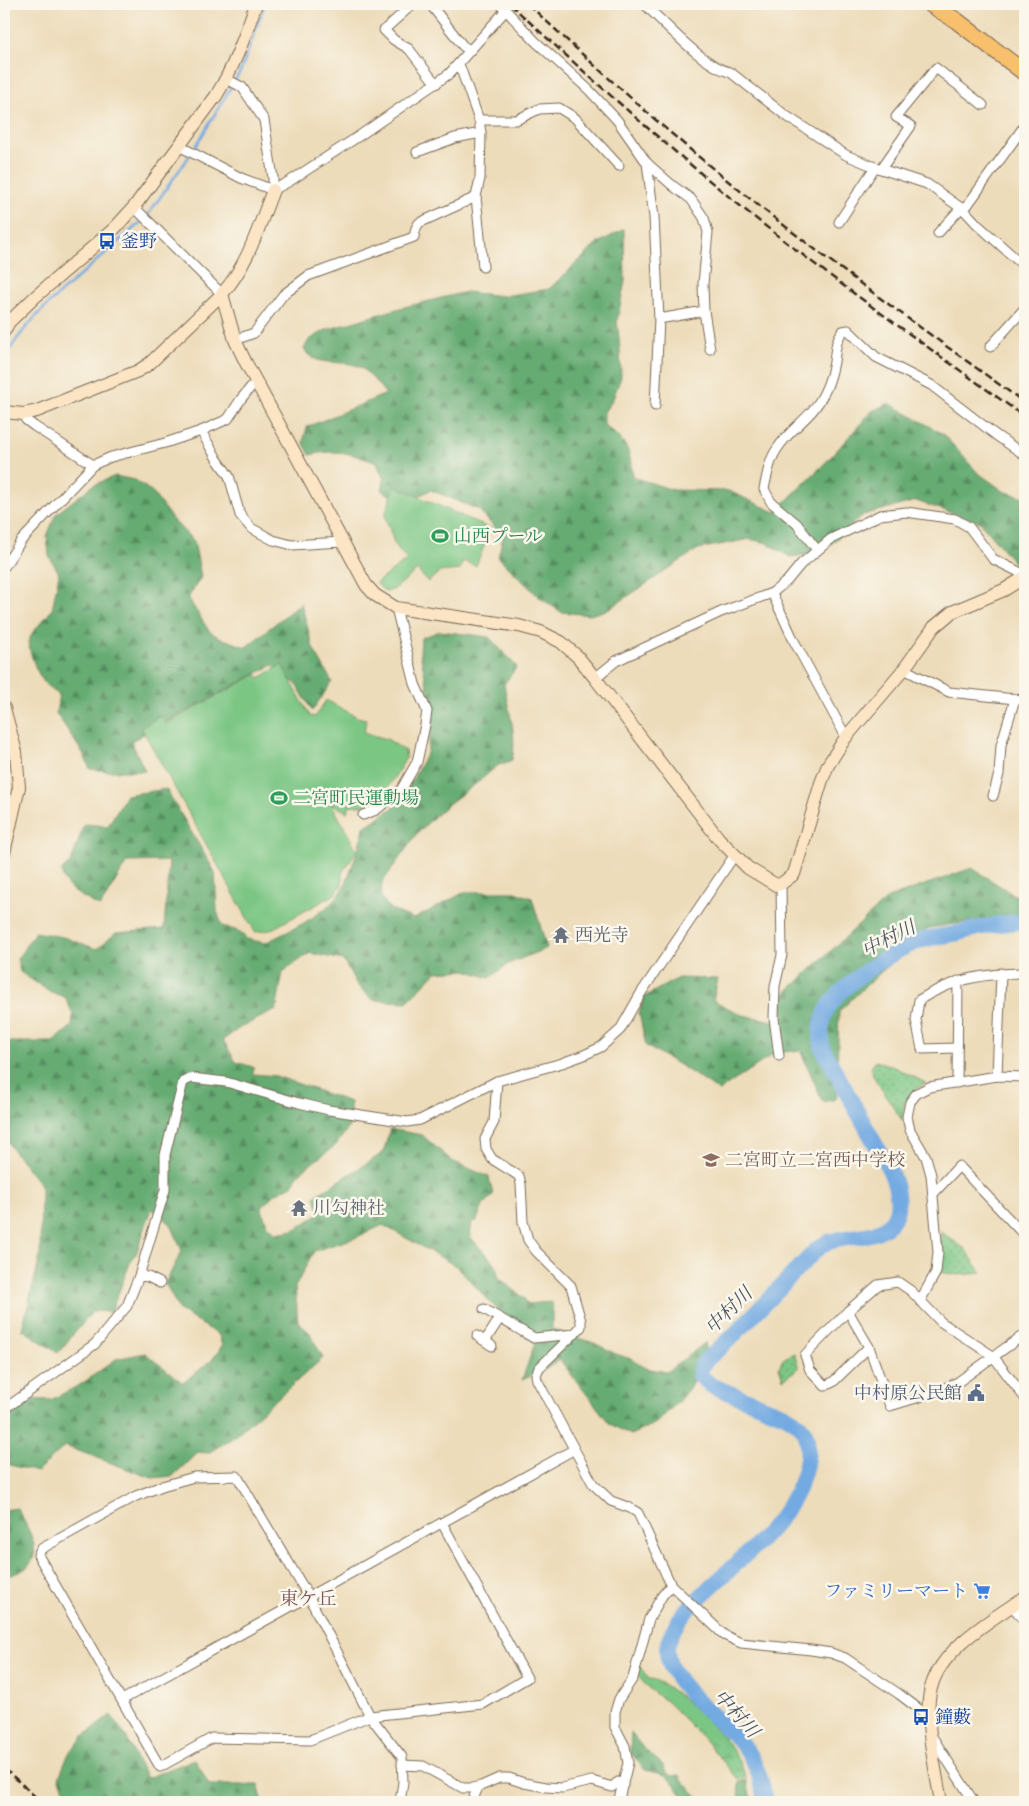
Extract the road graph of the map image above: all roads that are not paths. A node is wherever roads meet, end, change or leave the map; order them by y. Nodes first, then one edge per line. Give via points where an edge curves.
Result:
1 (256, 4) edge
2 (413, 4) edge
3 (430, 4) edge
4 (644, 4) edge
5 (930, 4) edge
6 (503, 7) edge
7 (470, 50) junction
8 (459, 64) junction
9 (1025, 73) edge
10 (231, 81) junction
11 (436, 84) junction
12 (983, 105) dead end
13 (479, 120) junction
14 (1025, 125) edge
15 (481, 133) junction
16 (181, 147) junction
17 (417, 152) dead end
18 (647, 162) junction
19 (619, 166) dead end
20 (878, 168) junction
21 (273, 190) junction
22 (476, 197) junction
23 (963, 209) junction
24 (136, 210) junction
25 (839, 222) dead end
26 (938, 233) dead end
27 (483, 266) dead end
28 (1025, 267) edge
29 (222, 294) junction
30 (1025, 308) edge
31 (704, 311) junction
32 (659, 319) junction
33 (4, 331) edge
34 (236, 340) junction
35 (990, 347) dead end
36 (710, 348) dead end
37 (256, 382) junction
38 (655, 406) dead end
39 (4, 412) edge
40 (23, 414) junction
41 (201, 431) junction
42 (1025, 455) edge
43 (93, 465) junction
44 (341, 542) junction
45 (817, 550) junction
46 (4, 566) edge
47 (1025, 576) edge
48 (772, 593) junction
49 (396, 608) junction
50 (904, 669) junction
51 (595, 678) junction
52 (1015, 698) junction
53 (1025, 701) edge
54 (4, 708) edge
55 (846, 737) junction
56 (993, 796) dead end
57 (363, 815) dead end
58 (4, 853) edge
59 (734, 856) junction
60 (781, 884) junction
61 (1025, 973) edge
62 (1001, 974) junction
63 (958, 981) junction
64 (957, 1048) junction
65 (779, 1056) dead end
66 (996, 1076) junction
67 (1025, 1077) edge
68 (497, 1081) junction
69 (957, 1083) junction
70 (932, 1194) junction
71 (1025, 1236) edge
72 (139, 1276) junction
73 (160, 1283) dead end
74 (920, 1301) junction
75 (484, 1309) dead end
76 (848, 1311) junction
77 (500, 1318) junction
78 (575, 1334) junction
79 (1025, 1334) edge
80 (485, 1341) dead end
81 (869, 1347) junction
82 (993, 1356) junction
83 (1025, 1398) edge
84 (4, 1408) edge
85 (574, 1450) junction
86 (442, 1523) junction
87 (673, 1588) junction
88 (309, 1597) junction
89 (1025, 1597) edge
90 (1012, 1606) junction
91 (1025, 1621) edge
92 (122, 1700) junction
93 (370, 1716) junction
94 (928, 1716) junction
95 (931, 1734) junction
96 (402, 1765) junction
97 (623, 1785) junction
98 (478, 1787) junction
99 (400, 1802) edge
100 (472, 1802) edge
101 (616, 1802) edge
102 (940, 1802) edge
103 (974, 1802) edge

1 - 10 street
2 - 11 street via 384,30 409,49
3 - 7 street
4 - 20 street via 693,50 721,70 730,72 809,132 846,155
5 - 9 highway
6 - 7 street
6 - 18 street via 617,120
7 - 8 street
8 - 11 street
8 - 13 street
10 - 16 street via 216,96
10 - 21 street via 242,87 264,120
11 - 21 street via 290,182
12 - 20 street via 936,68 896,117 911,126
13 - 15 street
13 - 19 street via 516,120 539,109 559,108 575,118
14 - 23 street
15 - 17 street via 455,138
15 - 22 street via 480,178
16 - 21 street via 241,178
16 - 24 street
18 - 31 street via 691,199 704,218 708,232
18 - 32 street via 654,217
20 - 23 street via 927,184
20 - 25 street
21 - 29 street via 241,268
22 - 27 street
22 - 34 street via 419,223 414,237 308,276 283,295 259,329
23 - 26 street
23 - 28 street
24 - 29 street
24 - 33 street via 35,297
29 - 34 street
29 - 40 street via 144,368
30 - 35 street
31 - 32 street
31 - 36 street
32 - 38 street
34 - 37 street
37 - 41 street via 228,419
37 - 44 street
39 - 40 street
40 - 43 street via 34,426
41 - 43 street
41 - 44 street via 230,476 240,515 251,528 273,540 292,545
42 - 45 street via 931,385 876,357 848,330 843,331 838,337 833,369 824,393 813,412 776,450 764,489 771,502 797,524
43 - 46 street via 21,541
44 - 49 street via 366,585
45 - 47 street via 831,539 880,515 906,512 955,519 969,527 993,559
45 - 48 street
47 - 50 street via 1004,590 952,612 934,626
48 - 51 street via 721,612 616,661
48 - 55 street
49 - 51 street via 541,632 561,642
49 - 57 street via 415,684 427,711 425,725 417,762 401,790 376,810
50 - 52 street via 949,692
50 - 55 street
51 - 59 street
52 - 53 street
52 - 56 street via 1001,745 999,774
54 - 58 street via 16,752 19,787
55 - 60 street via 821,783 794,874
59 - 60 street via 759,876 776,885
59 - 68 street via 646,985 620,1030 601,1047 584,1055
60 - 65 street via 782,955 775,986 774,1018
61 - 62 street
62 - 63 street
62 - 66 street
63 - 64 street
63 - 64 street via 919,1000 916,1020 922,1049
64 - 69 street
66 - 67 street
66 - 69 street
68 - 72 street via 420,1120 407,1122 329,1110 226,1082 191,1078 183,1082 165,1155 165,1190
68 - 78 street via 494,1122 485,1139 486,1149 492,1159 518,1176 525,1233 536,1251 571,1286 581,1321 581,1327
69 - 70 street via 929,1086 910,1102 907,1117 910,1130 926,1157
70 - 71 street via 959,1166
70 - 74 street via 938,1252 936,1272
72 - 73 street
72 - 84 street via 127,1306 95,1344
74 - 76 street via 898,1282 878,1285
74 - 82 street via 941,1322
75 - 77 street
76 - 81 street
76 - 81 street via 805,1356 810,1370 825,1386
77 - 78 street via 534,1338
77 - 80 street
78 - 85 street via 539,1368 536,1376
79 - 82 street
81 - 82 street via 890,1406 958,1382
82 - 83 street
85 - 86 street
85 - 87 street via 603,1495 638,1513
86 - 88 street
86 - 93 street via 527,1678 483,1704
87 - 94 street via 724,1635 740,1643 811,1650 845,1658
87 - 97 street via 662,1596 650,1619 633,1678 619,1699 615,1712 615,1727 625,1746 628,1762
88 - 92 street
88 - 92 street via 237,1476 194,1477 136,1496 41,1549 38,1555
88 - 93 street
89 - 90 street
90 - 91 street
90 - 94 street via 963,1641 941,1666 931,1688
92 - 93 street via 160,1768 212,1738 310,1740
93 - 96 street via 402,1757
94 - 95 street
95 - 102 street
95 - 103 street
96 - 98 street via 423,1766 463,1788
96 - 99 street
97 - 98 street via 618,1782 612,1787 592,1781 562,1788 499,1778
97 - 101 street
98 - 100 street

